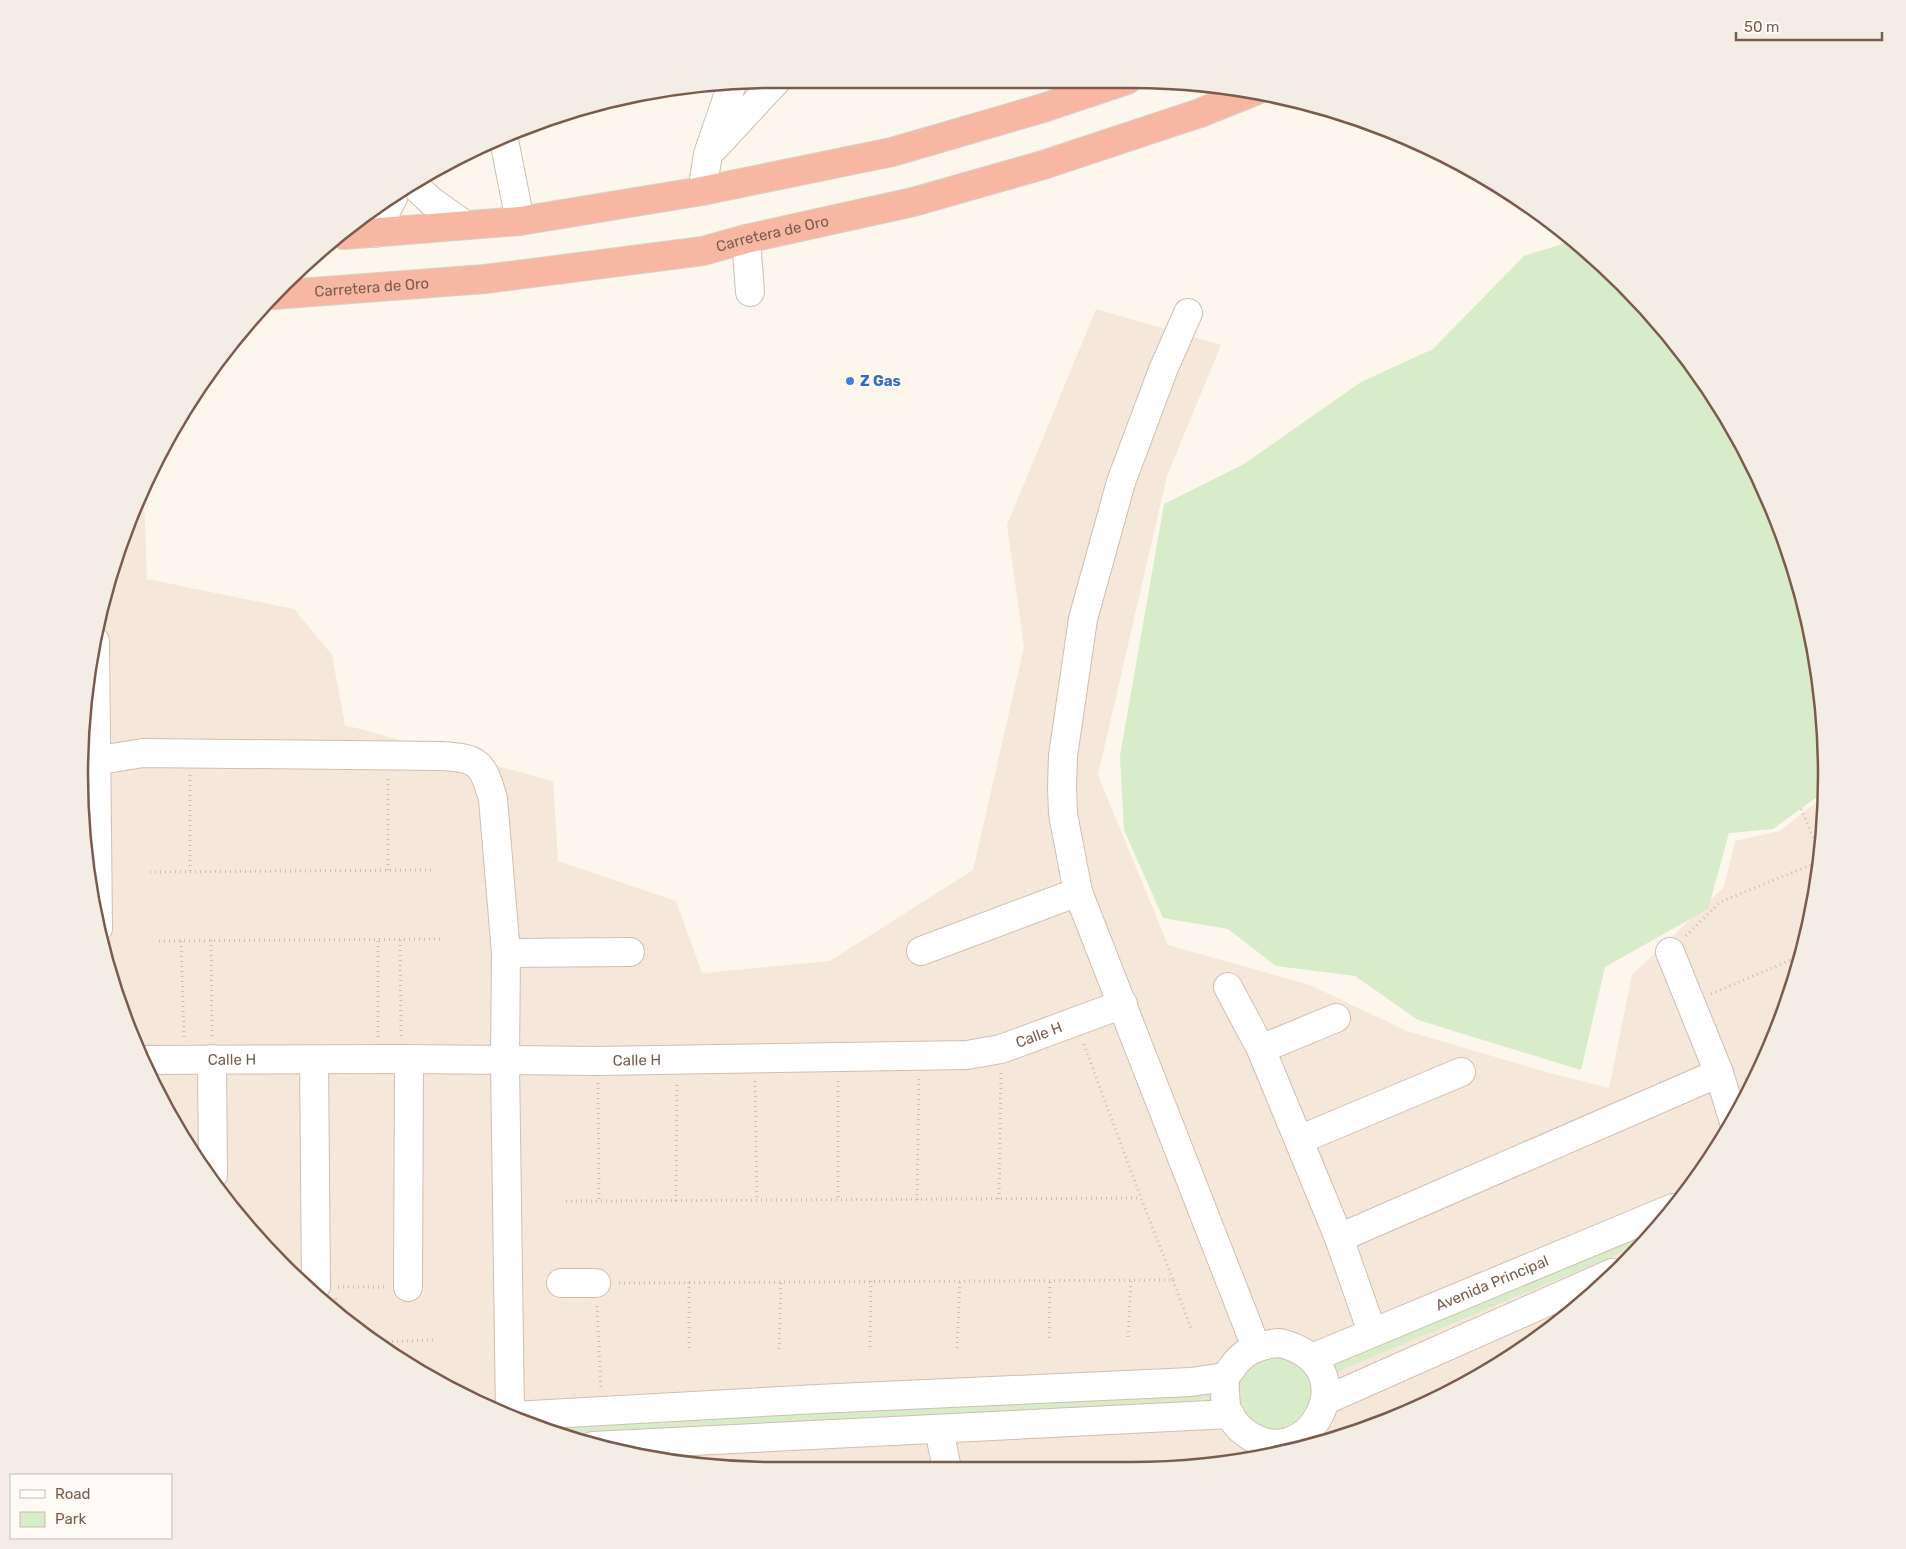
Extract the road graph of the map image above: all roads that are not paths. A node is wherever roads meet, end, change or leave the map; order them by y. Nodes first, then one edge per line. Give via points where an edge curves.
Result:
1 (770, 88) edge
2 (1103, 88) edge
3 (730, 89) edge
4 (1241, 97) edge
5 (505, 143) edge
6 (708, 154) junction
7 (417, 188) edge
8 (702, 191) junction
9 (389, 206) edge
10 (520, 221) junction
11 (465, 225) junction
12 (374, 233) junction
13 (349, 235) edge
14 (746, 239) junction
15 (750, 292) dead end
16 (284, 294) edge
17 (1188, 313) dead end
18 (93, 690) edge
19 (89, 762) edge
20 (95, 876) edge
21 (1078, 892) junction
22 (921, 951) dead end
23 (630, 952) dead end
24 (1670, 952) road end
25 (506, 953) junction
26 (1228, 987) dead end
27 (1123, 1004) junction
28 (1336, 1018) dead end
29 (1261, 1048) junction
30 (212, 1059) junction
31 (150, 1060) edge
32 (314, 1060) junction
33 (396, 1060) junction
34 (505, 1062) junction
35 (1461, 1072) dead end
36 (1719, 1073) junction
37 (1730, 1110) edge
38 (1298, 1140) junction
39 (212, 1169) edge
40 (1659, 1214) edge
41 (1338, 1238) junction
42 (1595, 1280) edge
43 (561, 1283) dead end
44 (596, 1283) road end
45 (316, 1286) road end
46 (408, 1287) road end
47 (1372, 1332) junction
48 (1256, 1347) junction
49 (1312, 1358) junction
50 (1225, 1377) junction
51 (1326, 1400) junction
52 (511, 1409) edge
53 (526, 1414) edge
54 (1230, 1414) junction
55 (940, 1429) junction
56 (1301, 1440) edge
57 (1288, 1443) edge
58 (625, 1444) edge
59 (946, 1462) edge

1 - 6 street
2 - 8 highway via 892,152
3 - 6 street
4 - 14 highway, Carretera de Oro via 1043,165 913,202
5 - 10 street
6 - 8 street
7 - 11 street
8 - 10 highway
9 - 12 street
10 - 11 highway
11 - 12 highway
12 - 13 highway
14 - 15 street
14 - 16 highway, Carretera de Oro via 703,251 485,279
17 - 21 street via 1121,482 1083,619 1063,756 1062,786 1063,814
18 - 19 street
19 - 20 street
19 - 25 street via 143,753 190,753 388,755 463,758 478,764 487,778 493,799
21 - 22 street
21 - 27 street
23 - 25 street
24 - 36 street
25 - 34 street
26 - 29 street
27 - 34 street, Calle H via 1001,1049 967,1055
27 - 48 street
28 - 29 street
29 - 38 street
30 - 31 street, Calle H
30 - 32 street, Calle H
30 - 39 street
32 - 33 street, Calle H
32 - 45 street
33 - 34 street, Calle H
33 - 46 street
34 - 52 street
35 - 38 street
36 - 37 street
36 - 41 street
38 - 41 street
40 - 47 street, Avenida Principal
41 - 47 street
42 - 51 street
43 - 44 street
47 - 49 street, Avenida Principal
48 - 49 street via 1280,1343 1293,1346
48 - 50 street via 1235,1363
49 - 51 street via 1321,1372
50 - 53 street via 1191,1382
50 - 54 street via 1226,1410
51 - 56 street via 1317,1422
54 - 55 street
54 - 57 street via 1241,1430 1251,1437
55 - 58 street
55 - 59 street

